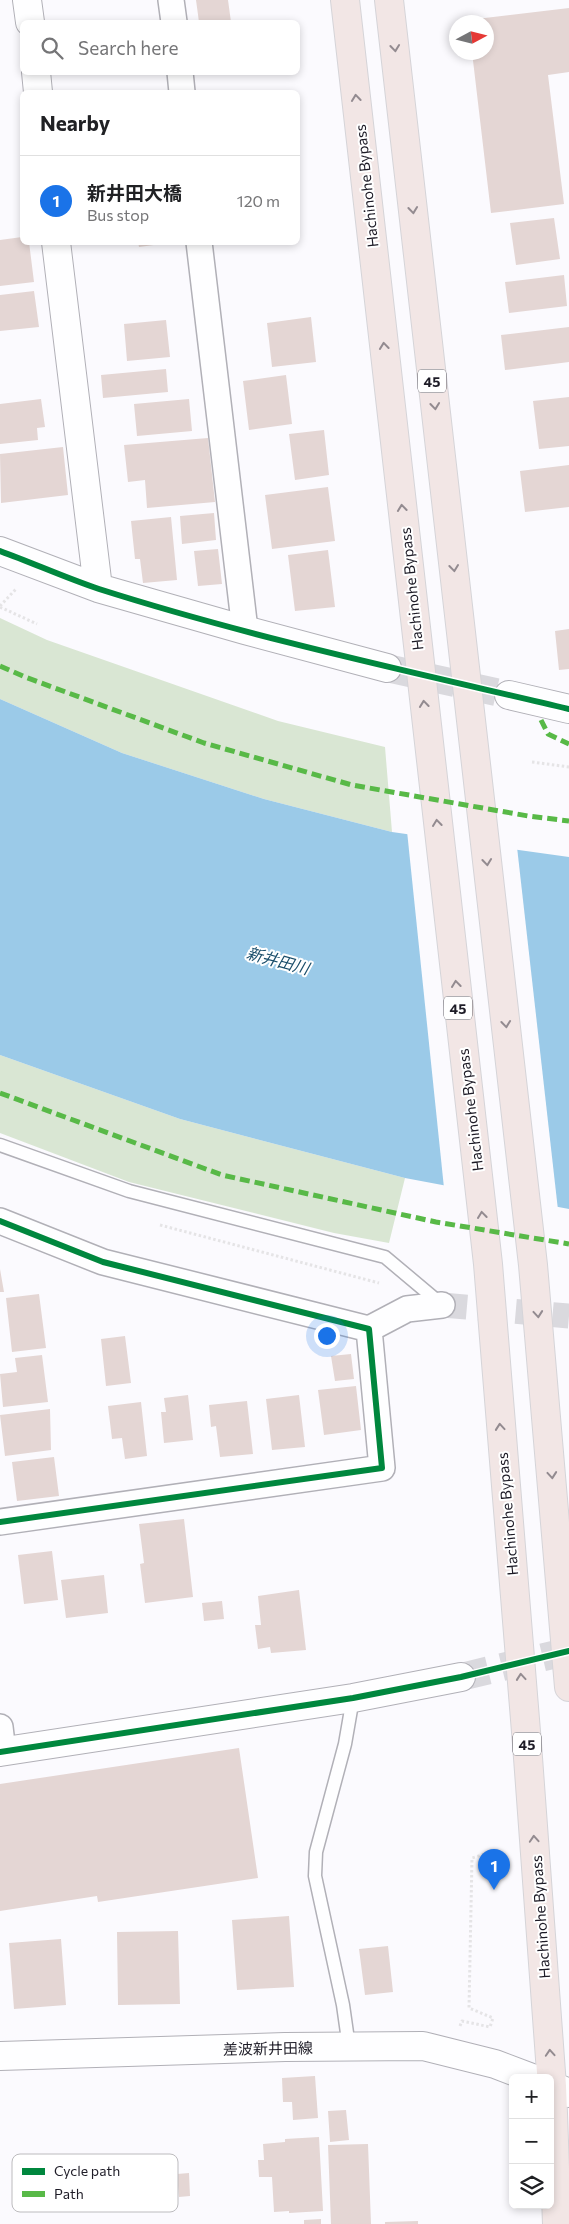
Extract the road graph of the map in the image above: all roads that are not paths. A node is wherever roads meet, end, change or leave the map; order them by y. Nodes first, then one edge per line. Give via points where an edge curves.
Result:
1 (27, 0) edge
2 (171, 0) edge
3 (345, 0) edge
4 (389, 0) edge
5 (30, 20) edge
6 (174, 20) edge
7 (36, 75) edge
8 (180, 75) edge
9 (38, 90) edge
10 (182, 90) edge
11 (56, 245) edge
12 (200, 245) edge
13 (0, 550) edge
14 (98, 588) junction
15 (244, 630) junction
16 (387, 668) tunnel mouth
17 (509, 695) tunnel mouth
18 (569, 709) edge
19 (0, 1144) edge
20 (0, 1221) edge
21 (442, 1305) joint
22 (369, 1329) junction
23 (0, 1522) edge
24 (461, 1676) tunnel mouth
25 (569, 1687) edge
26 (353, 1698) junction
27 (1, 1743) edge
28 (349, 2047) junction
29 (0, 2056) edge
30 (522, 2074) edge
31 (550, 2074) edge
32 (552, 2119) edge
33 (557, 2224) edge

1 - 5 street
2 - 6 street
31 -> 3 highway, Hachinohe Bypass / 45 via 488,1264
4 -> 25 highway, 45 via 533,1265
7 - 9 street
8 - 10 street
11 - 14 street
12 - 15 street
13 - 14 street
14 - 15 street
15 - 16 street
17 - 18 street
19 - 21 lane via 129,1191 385,1257
20 - 22 street via 104,1262
21 - 22 street via 408,1309
22 - 23 street via 382,1468
24 - 26 street
26 - 27 street
26 - 28 lane via 345,1744 316,1852 314,1876 343,2004
28 - 29 street, 差波新井田線
28 - 30 street, 差波新井田線 via 423,2046
32 - 33 highway, Hachinohe Bypass / 45

